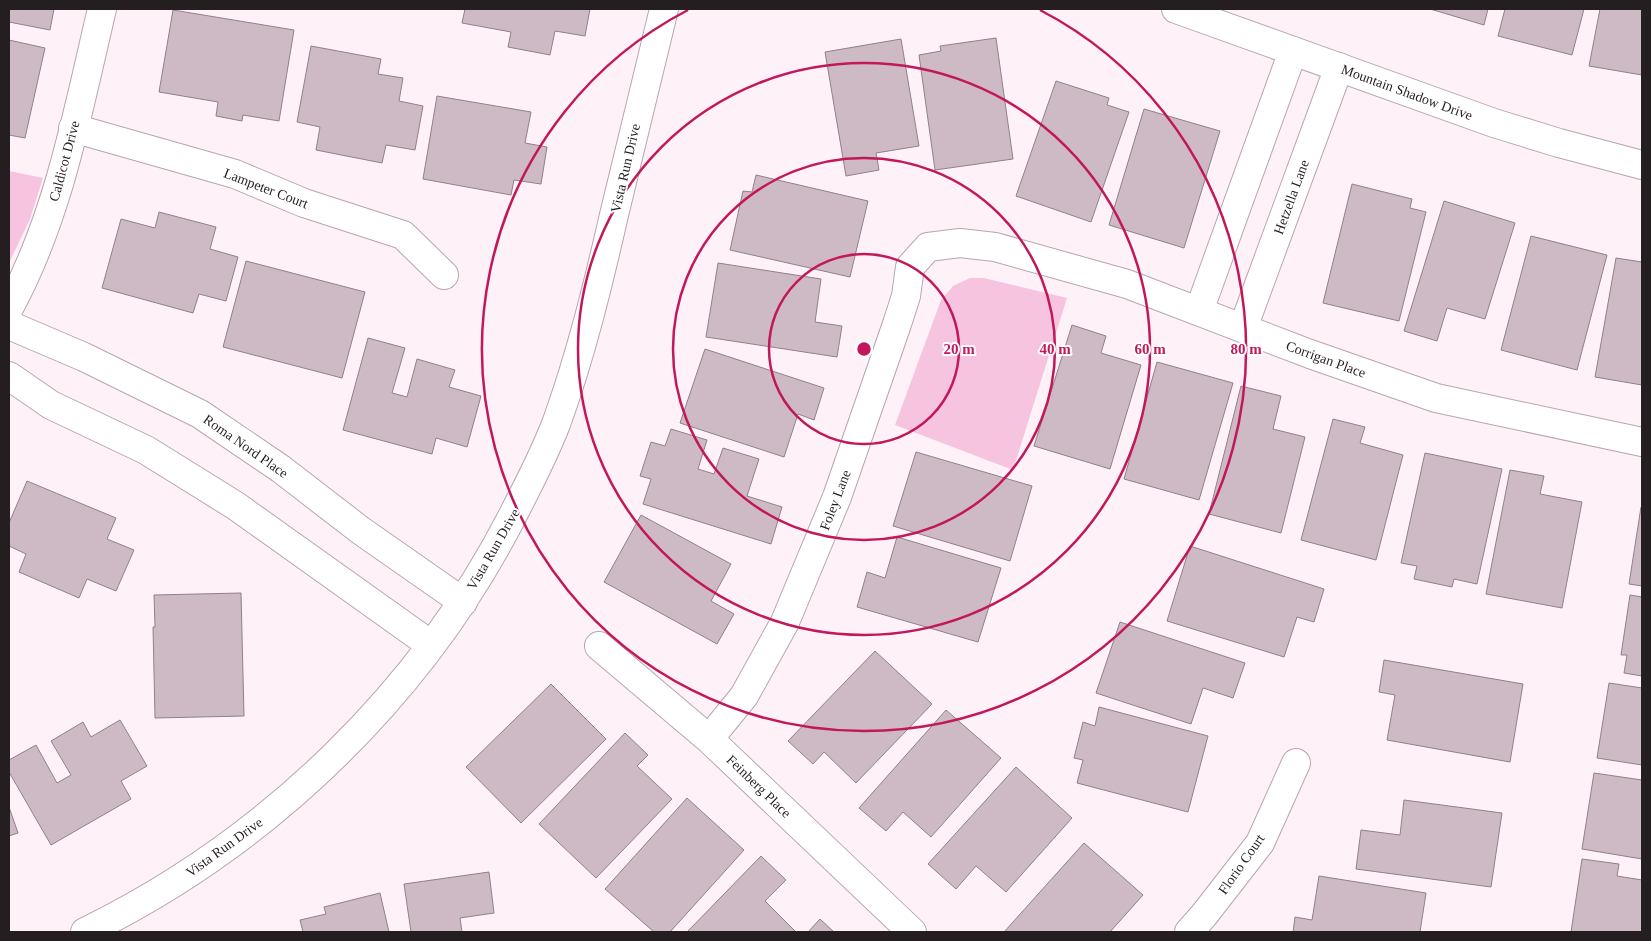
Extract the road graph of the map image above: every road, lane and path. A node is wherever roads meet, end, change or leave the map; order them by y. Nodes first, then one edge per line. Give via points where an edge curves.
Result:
1 (102, 9) edge
2 (664, 9) edge
3 (1176, 9) edge
4 (1293, 51) junction
5 (1339, 67) junction
6 (74, 128) junction
7 (1642, 165) edge
8 (928, 246) joint
9 (444, 276) dead end
10 (9, 308) edge
11 (1199, 311) junction
12 (9, 325) edge
13 (1242, 328) junction
14 (9, 376) edge
15 (1642, 442) edge
16 (463, 602) junction
17 (431, 646) junction
18 (599, 646) dead end
19 (709, 739) junction
20 (1296, 763) dead end
21 (85, 932) edge
22 (912, 932) edge
23 (1188, 932) edge

1 - 6 street, Caldicot Drive
2 - 16 street, Vista Run Drive via 590,317 555,425 510,522
3 - 4 street, Mountain Shadow Drive
4 - 5 street, Mountain Shadow Drive
4 - 11 street
5 - 7 street, Mountain Shadow Drive via 1494,123
5 - 13 street, Hetzella Lane
6 - 9 street, Lampeter Court via 235,174 304,203 402,235
6 - 10 street, Caldicot Drive via 46,223
8 - 11 street, Corrigan Place via 960,243 995,247 1127,284
8 - 19 street, Foley Lane via 910,267 906,296 837,497 785,622 744,696
11 - 13 street, Corrigan Place
12 - 16 street, Roma Nord Place via 84,356 200,414
13 - 15 street, Corrigan Place via 1436,398
14 - 17 street via 51,405 146,450 236,506
16 - 17 street, Vista Run Drive
17 - 21 street, Vista Run Drive via 394,694 287,800 164,890
18 - 19 street, Feinberg Place
19 - 22 street, Feinberg Place
20 - 23 street, Florio Court via 1260,843

